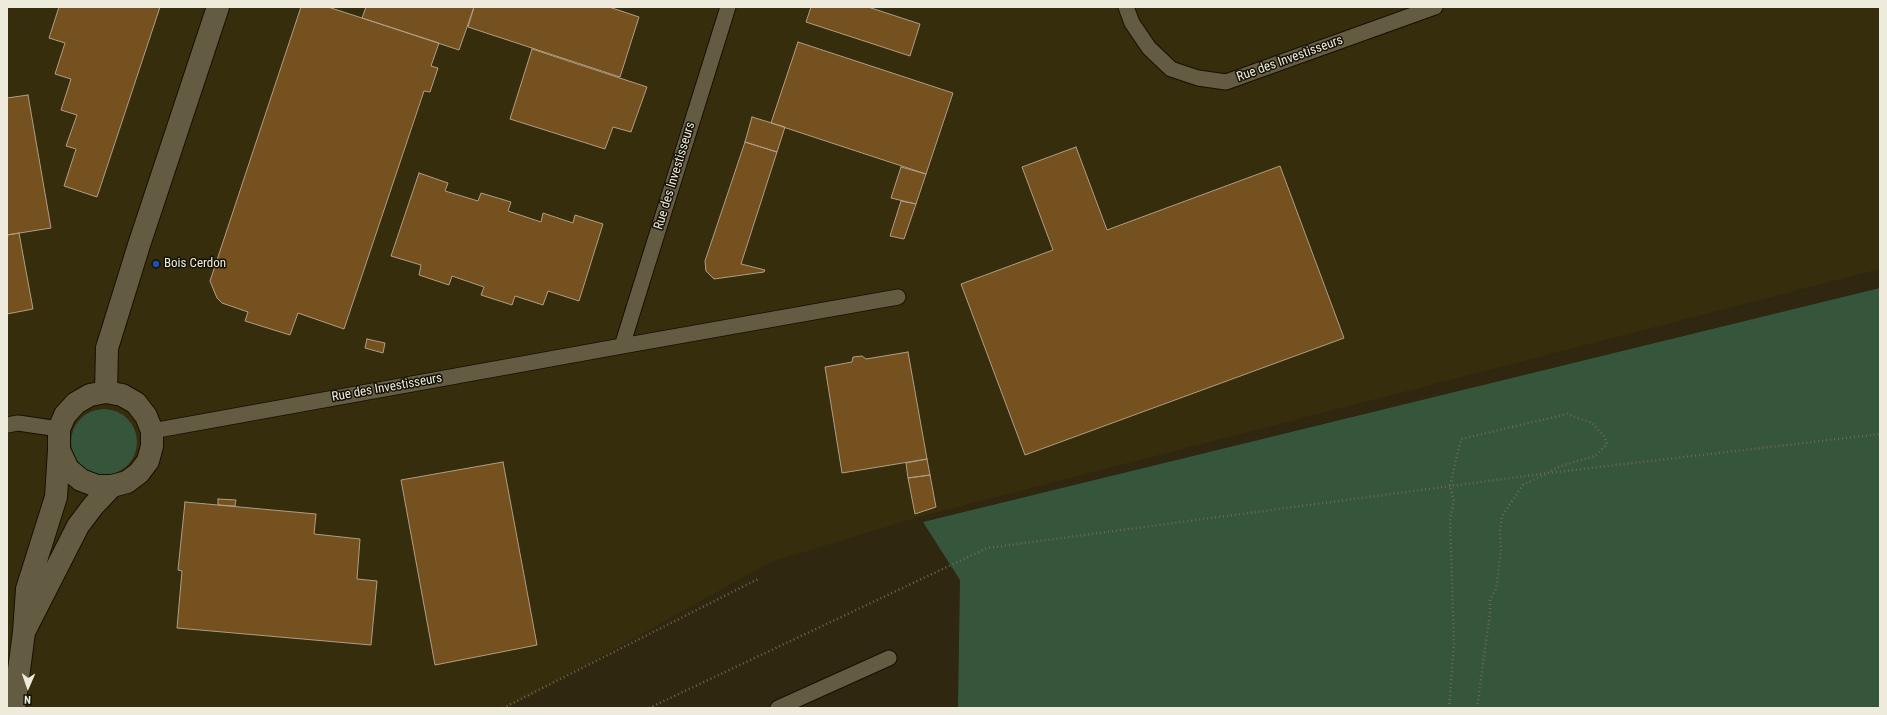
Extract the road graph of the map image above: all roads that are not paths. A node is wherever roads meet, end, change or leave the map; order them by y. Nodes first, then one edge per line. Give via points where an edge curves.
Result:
1 (218, 7) edge
2 (728, 7) edge
3 (1126, 7) edge
4 (1435, 7) edge
5 (898, 297) dead end
6 (622, 346) junction
7 (106, 392) junction
8 (7, 425) edge
9 (152, 431) junction
10 (59, 440) junction
11 (112, 486) junction
12 (24, 632) junction
13 (890, 658) dead end
14 (14, 708) edge
15 (778, 708) edge

1 - 7 main road via 107,348
2 - 6 lane, Rue des Investisseurs
3 - 4 lane, Rue des Investisseurs via 1132,23 1149,48 1172,69 1198,78 1226,82
5 - 6 lane, Rue des Investisseurs
6 - 9 lane, Rue des Investisseurs
7 - 9 main road via 122,395 136,403 146,416
7 - 10 main road via 90,395 76,403 65,415
8 - 10 lane via 18,423
9 - 11 main road via 148,461 139,473 127,482
10 - 11 main road via 68,469 81,480 97,486
10 - 12 main road via 56,497 27,589
11 - 12 main road via 78,526
12 - 14 main road
13 - 15 lane

